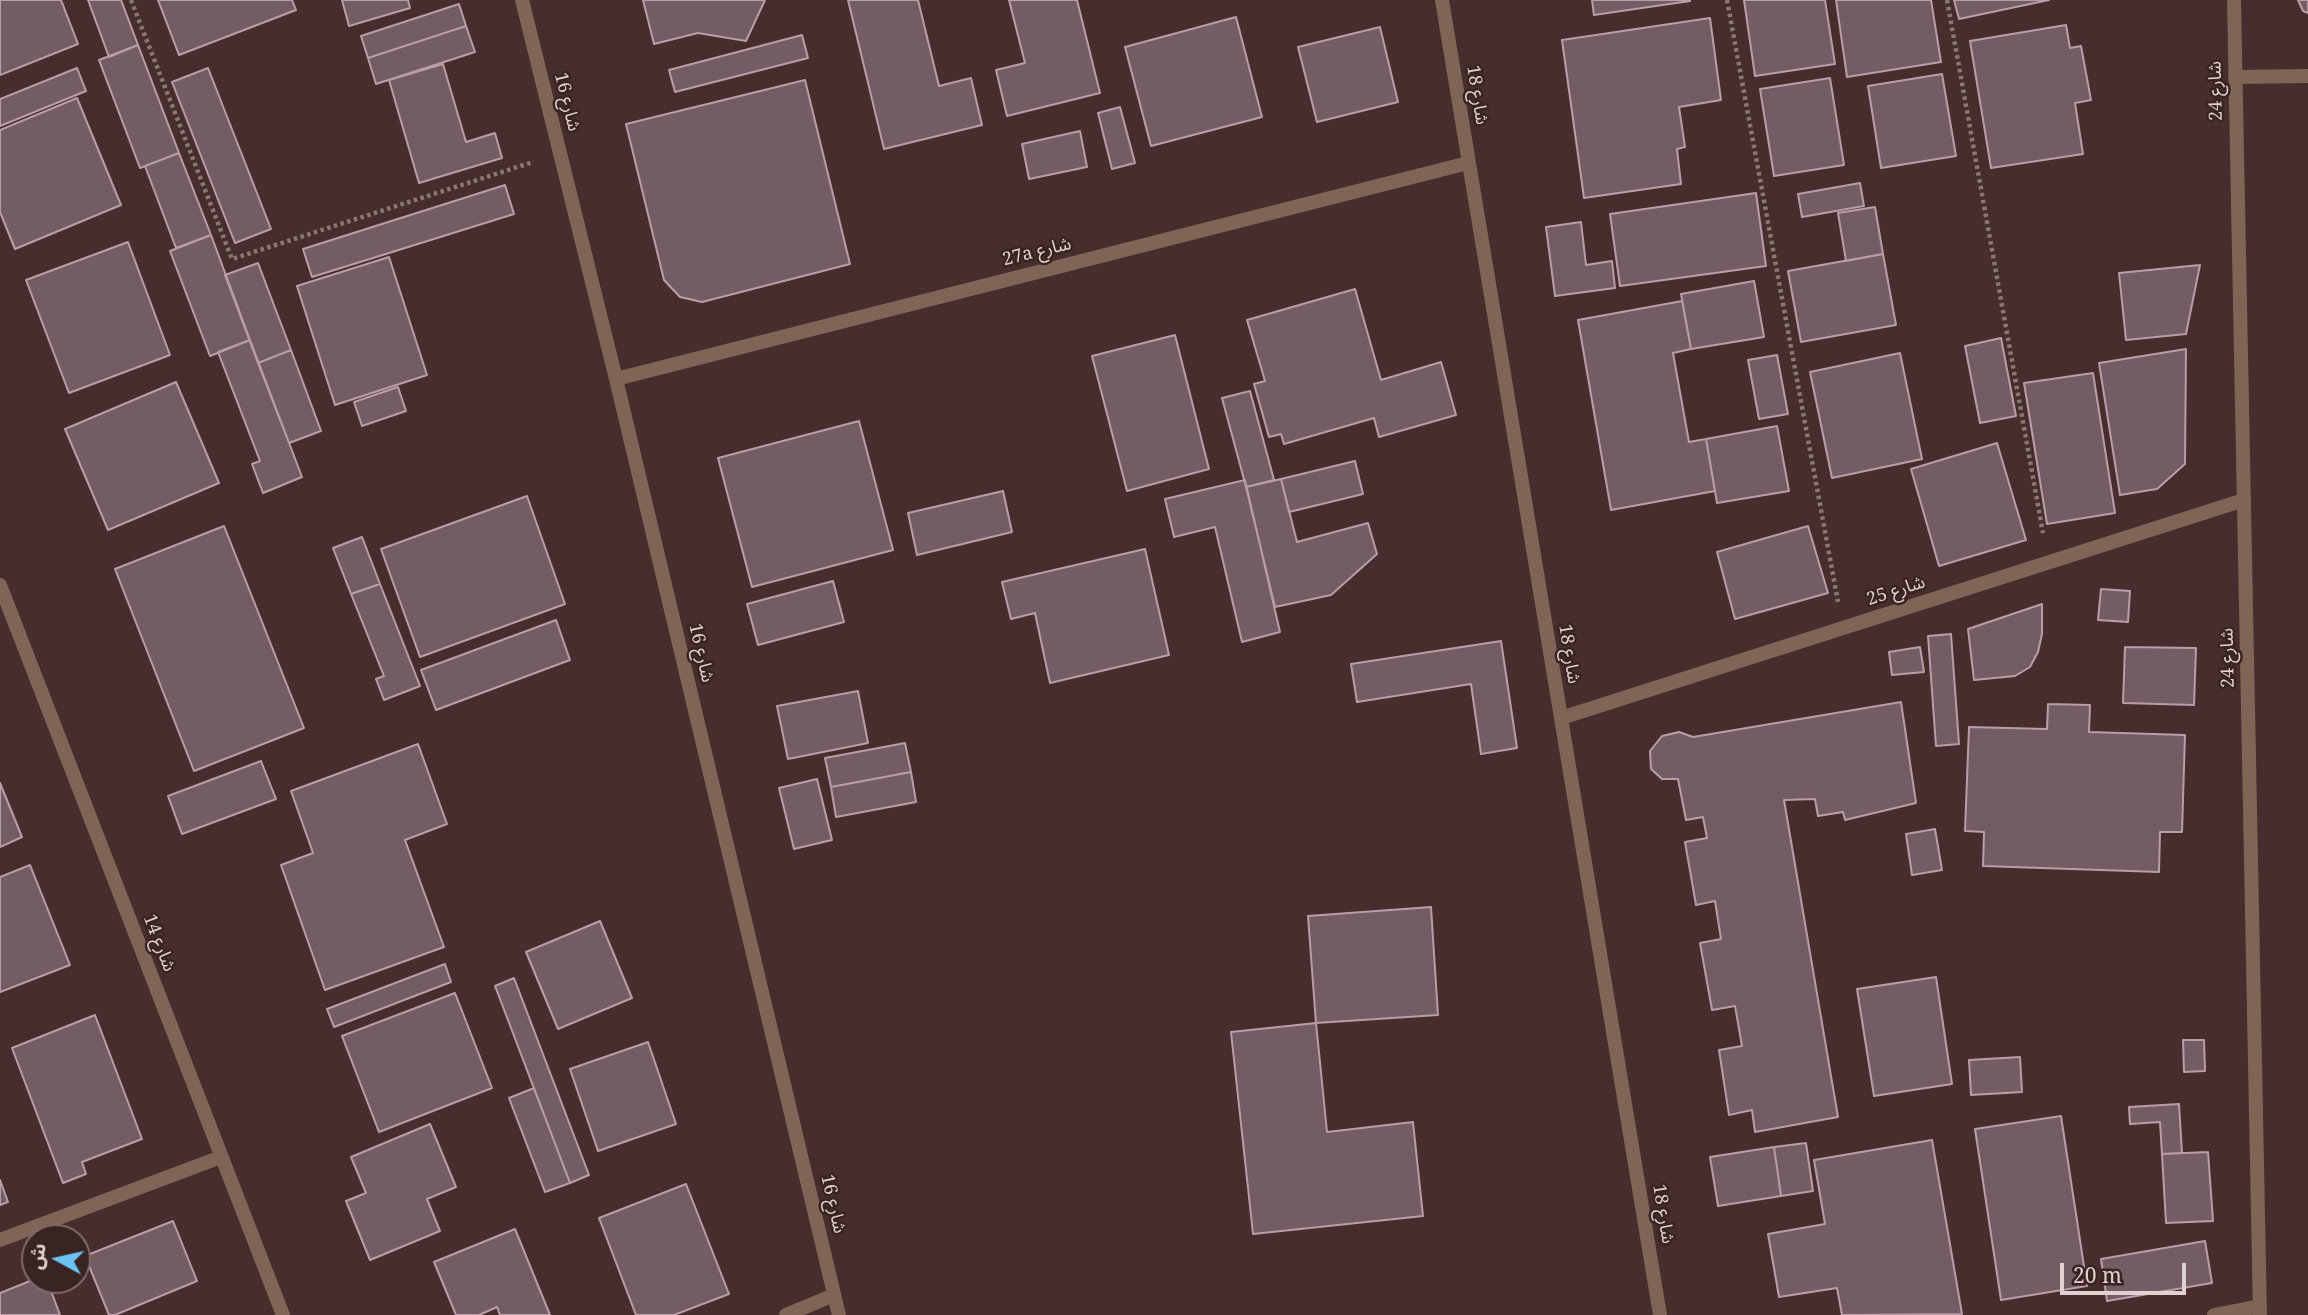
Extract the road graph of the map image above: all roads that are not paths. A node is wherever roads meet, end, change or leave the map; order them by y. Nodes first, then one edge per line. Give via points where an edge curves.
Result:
1 (522, 0) edge
2 (1441, 0) edge
3 (2234, 0) edge
4 (2308, 76) edge
5 (2235, 78) junction
6 (1468, 163) junction
7 (616, 379) junction
8 (2244, 500) junction
9 (0, 585) edge
10 (1560, 718) junction
11 (221, 1157) junction
12 (0, 1240) edge
13 (834, 1295) junction
14 (2260, 1310) edge
15 (283, 1315) edge
16 (786, 1315) edge
17 (839, 1315) edge
18 (1660, 1315) edge
19 (2214, 1315) edge

1 - 7 street, شارع 16
2 - 6 street, شارع 18
3 - 5 street, شارع 24
4 - 5 street
5 - 8 street, شارع 24
6 - 7 street, 27a شارع
6 - 10 street, شارع 18
7 - 13 street, شارع 16
8 - 10 street, شارع 25
8 - 14 street, شارع 24
9 - 11 street, شارع 14
10 - 18 street, شارع 18
11 - 12 street
11 - 15 street, شارع 14
13 - 16 street
13 - 17 street, شارع 16
14 - 19 street

